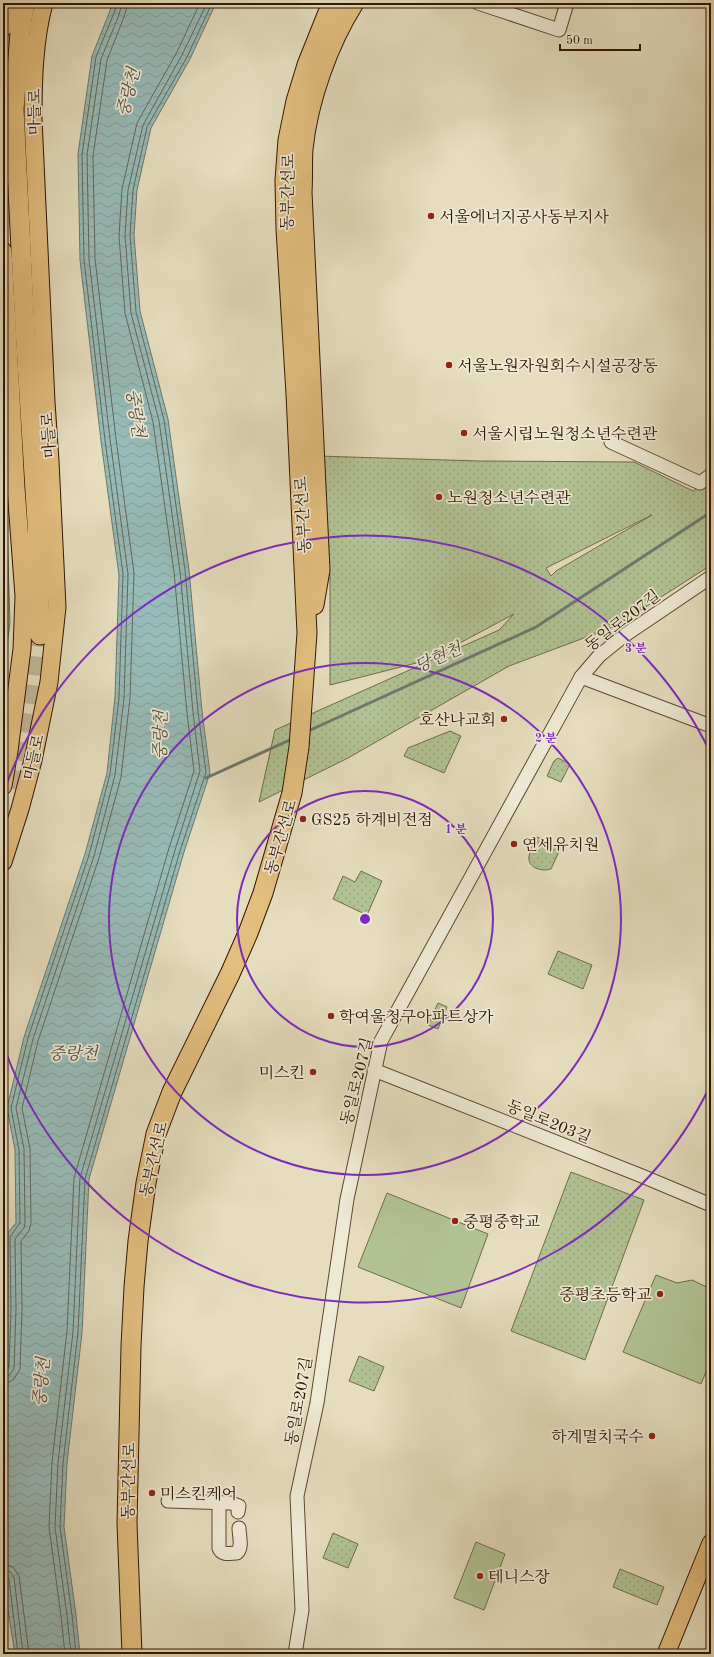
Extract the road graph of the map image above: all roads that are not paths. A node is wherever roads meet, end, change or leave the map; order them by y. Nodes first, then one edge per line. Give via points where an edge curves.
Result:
1 (8, 3) edge
2 (13, 3) edge
3 (25, 3) edge
4 (44, 3) edge
5 (333, 3) edge
6 (354, 3) edge
7 (478, 3) edge
8 (567, 3) edge
9 (3, 28) edge
10 (16, 173) junction
11 (3, 251) edge
12 (611, 442) dead end
13 (711, 475) edge
14 (711, 578) edge
15 (307, 633) junction
16 (40, 635) tunnel mouth
17 (581, 677) junction
18 (711, 726) edge
19 (3, 786) edge
20 (3, 862) edge
21 (374, 1070) junction
22 (711, 1205) edge
23 (168, 1501) dead end
24 (219, 1504) junction
25 (238, 1512) dead end
26 (127, 1523) junction
27 (239, 1528) dead end
28 (711, 1543) edge
29 (132, 1654) edge
30 (144, 1654) edge
31 (295, 1654) edge
32 (666, 1654) edge

1 - 9 main road
2 - 10 highway via 5,97
3 - 10 highway via 14,109
4 - 20 main road, 마들로 via 38,34 33,119 57,607 49,682 33,760
5 - 15 highway, 동부간선로 via 307,65 296,101 288,140 285,180
6 - 15 highway via 322,70 310,110 303,150 303,200 320,570
7 - 8 street via 559,30
10 - 16 highway via 37,523
11 - 19 main road, 마들로 via 24,596 22,649
12 - 13 street via 700,483
14 - 17 street, 동일로207길 via 625,635 599,656
15 - 26 highway, 동부간선로 via 299,747 292,793 272,866 230,974 172,1092 156,1134 146,1183 134,1287
17 - 18 street
17 - 21 street, 동일로207길 via 381,1041
21 - 22 street, 동일로203길
21 - 31 street, 동일로207길 via 347,1198 317,1403 297,1496 302,1610
23 - 24 street
24 - 25 street via 238,1505
24 - 27 street via 220,1552 223,1554 239,1551
26 - 29 highway, 동부간선로
26 - 30 highway via 135,1566
28 - 32 main road

